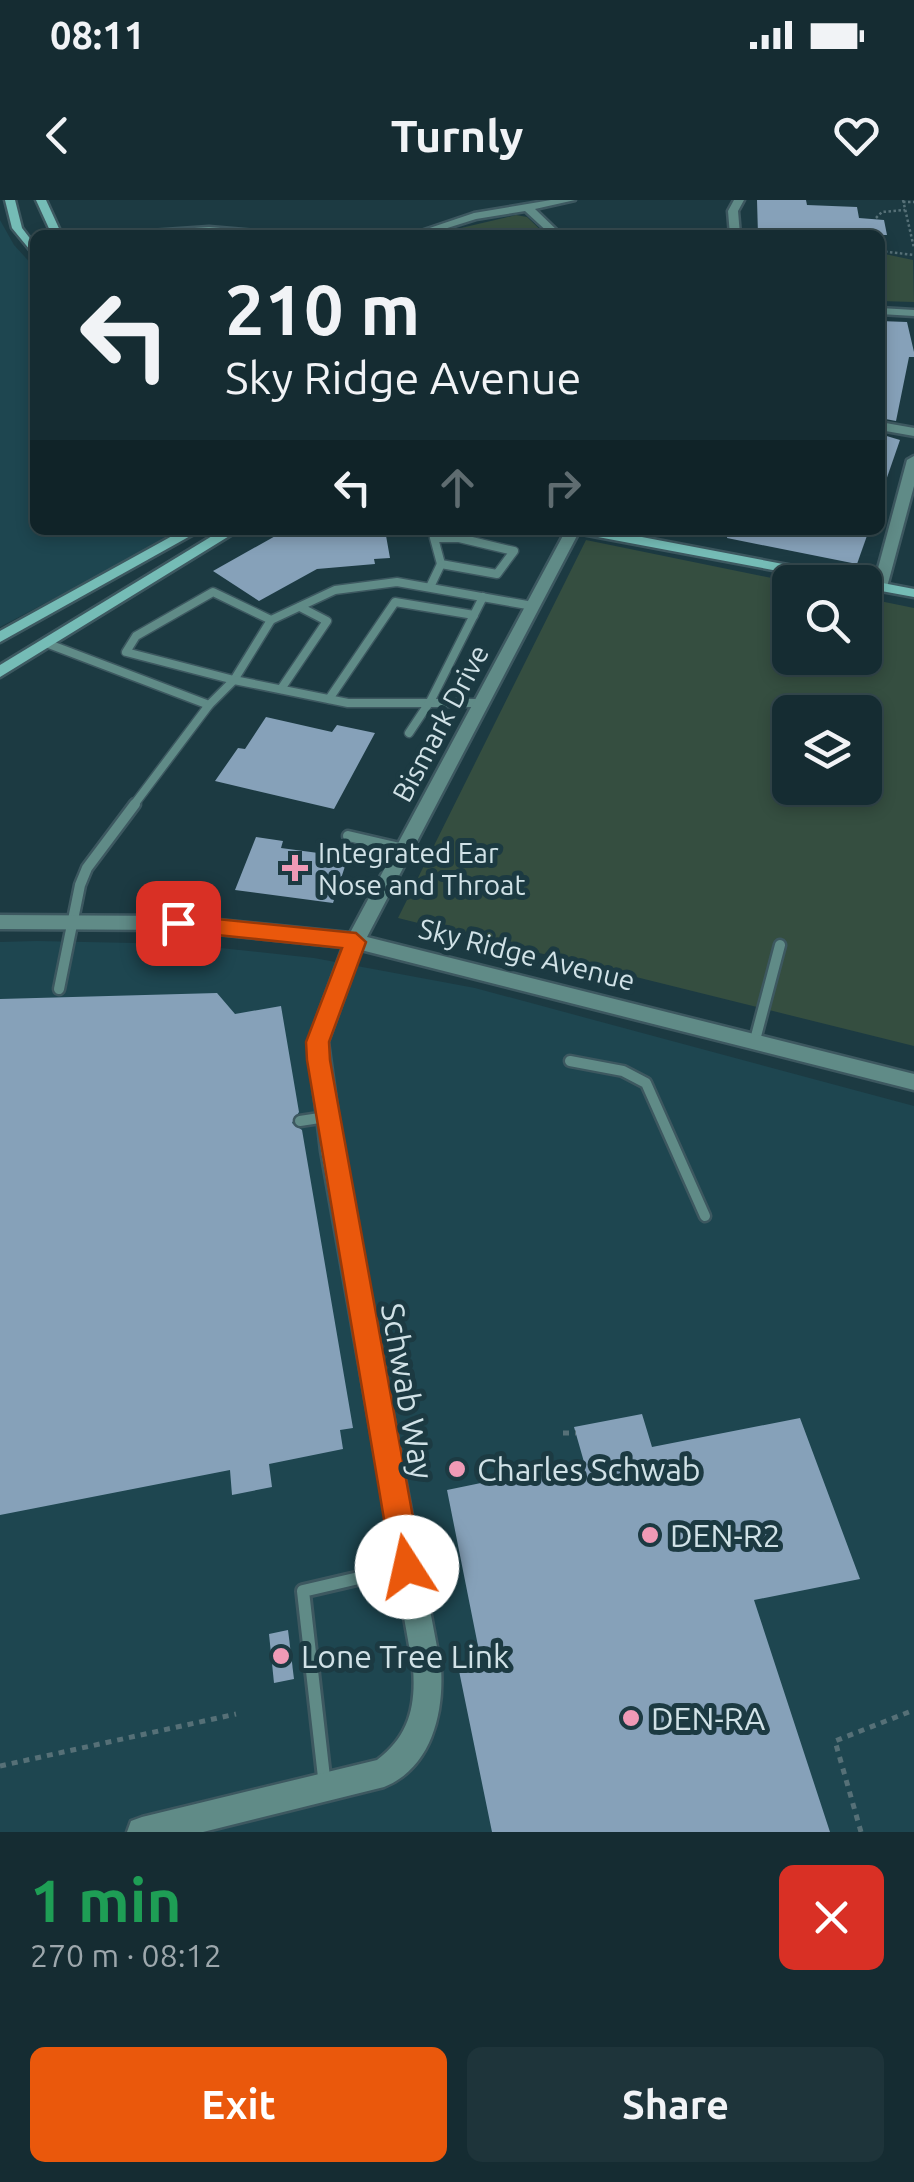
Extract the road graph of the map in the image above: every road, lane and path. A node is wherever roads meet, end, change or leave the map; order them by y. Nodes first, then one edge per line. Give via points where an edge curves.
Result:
1 (10, 200) edge
2 (41, 200) edge
3 (570, 200) edge
4 (739, 200) edge
5 (903, 201) edge
6 (914, 202) edge
7 (527, 207) junction
8 (905, 210) junction
9 (876, 218) dead end
10 (55, 230) edge
11 (430, 230) edge
12 (552, 230) edge
13 (735, 230) edge
14 (30, 245) edge
15 (914, 248) edge
16 (885, 252) edge
17 (914, 255) edge
18 (885, 311) edge
19 (914, 313) edge
20 (885, 427) edge
21 (914, 432) edge
22 (914, 460) edge
23 (910, 492) edge
24 (185, 535) edge
25 (224, 535) edge
26 (570, 535) edge
27 (608, 535) edge
28 (441, 564) junction
29 (877, 565) edge
30 (772, 566) edge
31 (430, 587) junction
32 (882, 587) edge
33 (914, 593) edge
34 (483, 597) junction
35 (533, 606) junction
36 (300, 607) junction
37 (474, 615) junction
38 (271, 620) junction
39 (0, 637) edge
40 (46, 642) junction
41 (0, 672) edge
42 (234, 680) junction
43 (280, 689) junction
44 (328, 699) junction
45 (431, 700) junction
46 (482, 703) junction
47 (209, 704) junction
48 (409, 733) dead end
49 (348, 836) dead end
50 (404, 850) junction
51 (75, 920) junction
52 (0, 922) edge
53 (356, 942) junction
54 (780, 946) dead end
55 (59, 990) dead end
56 (756, 1040) junction
57 (570, 1061) dead end
58 (914, 1082) edge
59 (327, 1117) junction
60 (300, 1121) dead end
61 (705, 1216) dead end
62 (563, 1433) dead end
63 (576, 1433) dead end
64 (407, 1567) junction
65 (914, 1710) edge
66 (236, 1714) dead end
67 (0, 1766) edge
68 (325, 1789) junction
69 (862, 1821) joint
70 (142, 1832) edge
71 (862, 1832) edge

1 - 14 main road
2 - 10 main road
3 - 7 street
4 - 13 street
5 - 6 path
5 - 8 path
7 - 11 street
7 - 12 street
8 - 9 path
8 - 15 path
16 - 17 path
18 - 19 street
20 - 21 street
22 - 23 street
23 - 29 street
24 - 39 main road
25 - 40 main road
26 - 35 street, Bismark Drive
27 - 30 main road
28 - 28 lane via 434,538 514,551 497,574
28 - 31 lane
31 - 34 lane
31 - 36 lane via 397,582 335,590
32 - 33 main road
34 - 35 lane
34 - 37 lane
35 - 46 street, Bismark Drive
36 - 38 lane
36 - 43 lane via 327,621
37 - 44 lane via 395,602
37 - 45 lane
38 - 42 lane
38 - 42 lane via 213,592 136,636 126,652
40 - 41 main road
40 - 47 lane
42 - 43 lane
42 - 47 lane
43 - 44 lane
44 - 45 lane
45 - 46 lane
45 - 48 lane
46 - 50 street, Bismark Drive
47 - 51 lane via 87,868
49 - 50 lane
50 - 53 street, Bismark Drive
51 - 52 street, Sky Ridge Avenue
51 - 53 street, Sky Ridge Avenue via 178,923
51 - 55 lane
53 - 56 street, Sky Ridge Avenue
53 - 59 street, Schwab Way via 318,1042
54 - 56 lane
56 - 58 street, Sky Ridge Avenue
57 - 61 lane via 646,1082
59 - 60 lane
59 - 64 street, Schwab Way
62 - 63 path
64 - 68 street, Schwab Way via 427,1668 427,1714 398,1764
64 - 68 lane via 302,1590
65 - 69 path via 834,1741
66 - 67 path
68 - 70 street, Schwab Way
69 - 71 path

